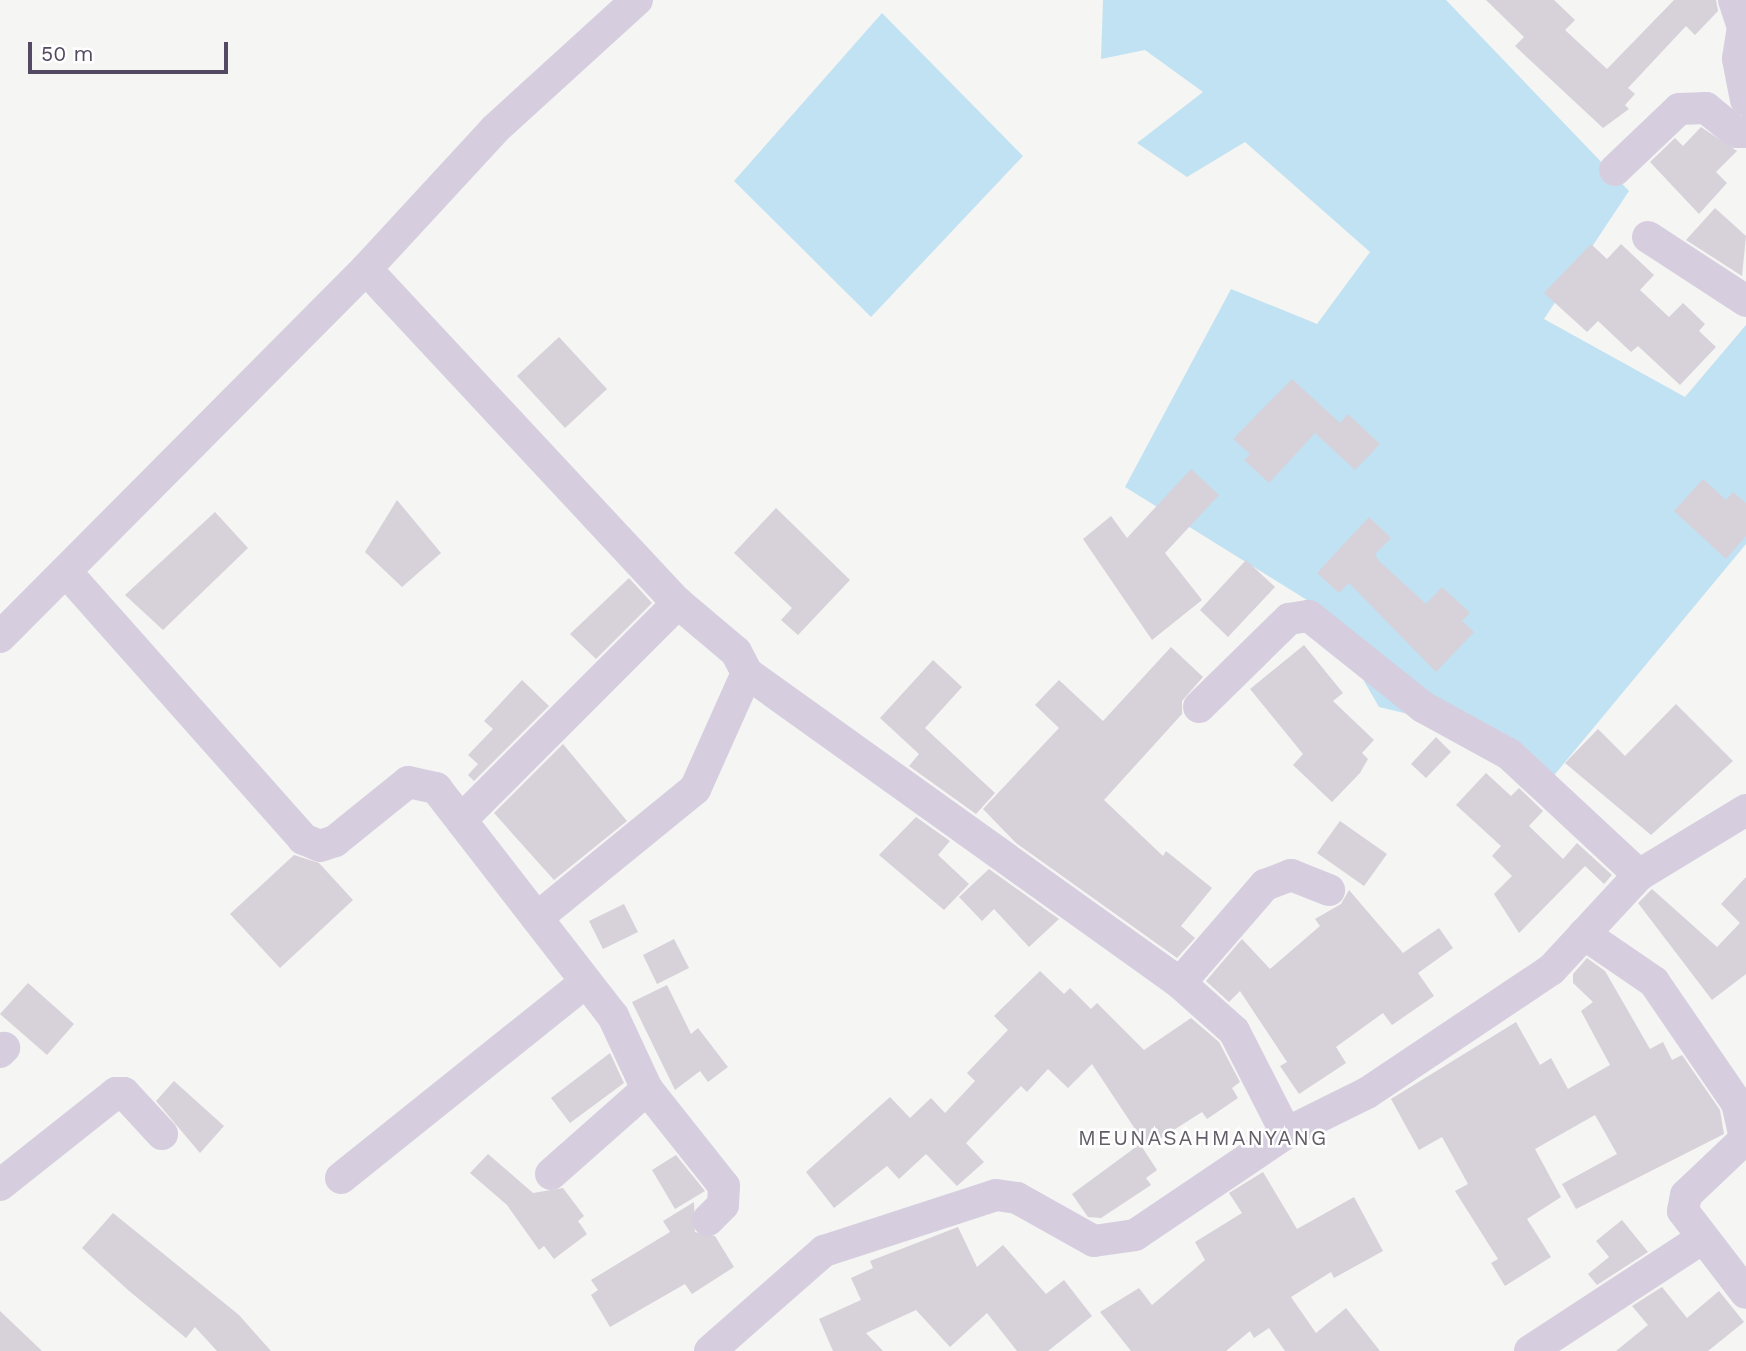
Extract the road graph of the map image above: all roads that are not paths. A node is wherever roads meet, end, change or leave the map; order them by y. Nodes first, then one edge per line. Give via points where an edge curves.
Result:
1 (637, 0) edge
2 (1734, 0) edge
3 (1746, 100) edge
4 (1746, 132) edge
5 (1615, 170) dead end
6 (1648, 237) dead end
7 (366, 270) junction
8 (1746, 301) edge
9 (69, 575) junction
10 (678, 603) junction
11 (0, 637) edge
12 (747, 673) junction
13 (1199, 707) dead end
14 (1746, 810) edge
15 (464, 817) junction
16 (1639, 875) junction
17 (1329, 890) dead end
18 (537, 918) junction
19 (1584, 934) junction
20 (584, 983) junction
21 (1180, 983) junction
22 (647, 1089) junction
23 (1286, 1133) junction
24 (162, 1134) dead end
25 (1745, 1138) edge
26 (551, 1174) dead end
27 (341, 1178) dead end
28 (0, 1185) edge
29 (708, 1220) dead end
30 (1701, 1238) junction
31 (1746, 1293) edge
32 (716, 1349) edge
33 (1530, 1351) edge

1 - 7 street via 495,130
2 - 3 street via 1743,27 1738,59
4 - 5 street via 1736,132 1706,108 1679,109
6 - 8 street
7 - 9 street
7 - 10 street
9 - 11 street
9 - 15 street via 303,839 320,846 335,841 408,782 436,788
10 - 12 street via 736,652
10 - 15 street
12 - 18 street via 695,789
12 - 21 street
13 - 16 street via 1289,619 1309,617 1423,707 1509,754
14 - 16 street
15 - 18 street
16 - 19 street
17 - 21 street via 1291,875 1265,885
18 - 20 street
19 - 23 street via 1551,970 1367,1093
19 - 25 street via 1634,965 1671,1002 1737,1103
20 - 22 street via 613,1016
20 - 27 street
21 - 23 street via 1234,1031
22 - 26 street
22 - 29 street via 724,1186 723,1205
23 - 32 street via 1122,1240 1094,1241 1017,1198 996,1195 824,1251
24 - 28 street via 124,1093 116,1093
25 - 30 street via 1686,1195 1686,1219
30 - 31 street
30 - 33 street

